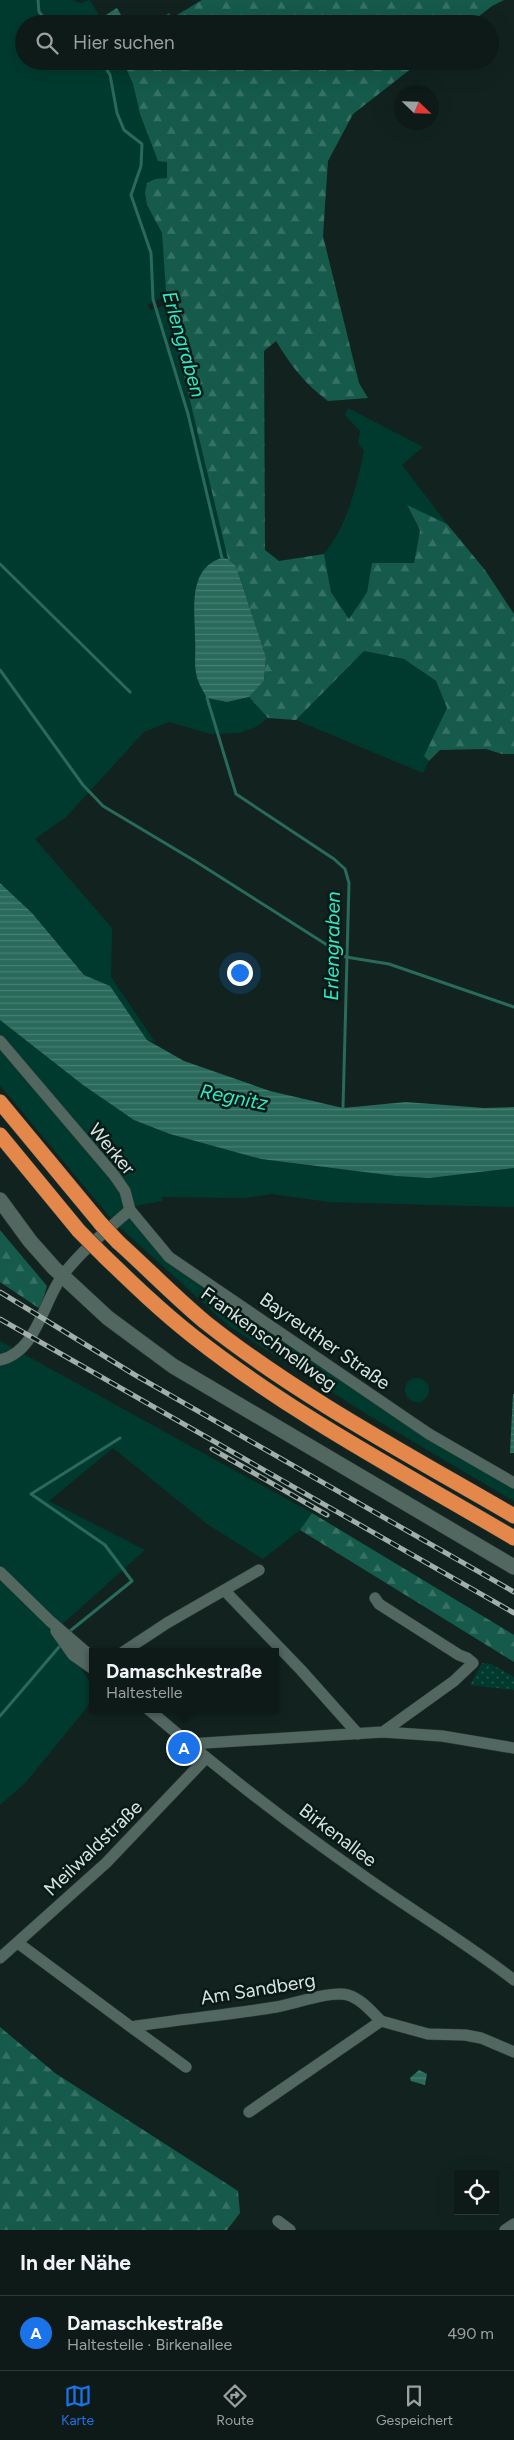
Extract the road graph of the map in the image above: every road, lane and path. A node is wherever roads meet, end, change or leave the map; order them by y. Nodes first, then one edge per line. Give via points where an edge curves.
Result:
1 (0, 1042) edge
2 (0, 1102) edge
3 (0, 1135) edge
4 (0, 1200) edge
5 (130, 1210) junction
6 (62, 1276) junction
7 (0, 1360) edge
8 (514, 1483) edge
9 (514, 1516) edge
10 (514, 1538) edge
11 (514, 1567) edge
12 (258, 1570) dead end
13 (0, 1572) edge
14 (226, 1591) junction
15 (375, 1598) dead end
16 (50, 1621) junction
17 (129, 1648) edge
18 (89, 1655) edge
19 (89, 1666) edge
20 (153, 1713) edge
21 (383, 1732) junction
22 (358, 1734) junction
23 (189, 1744) junction
24 (514, 1748) edge
25 (206, 1758) junction
26 (18, 1943) junction
27 (0, 1958) edge
28 (514, 1980) edge
29 (381, 2021) junction
30 (131, 2027) junction
31 (514, 2052) edge
32 (186, 2067) dead end
33 (249, 2112) dead end
34 (278, 2221) dead end
35 (514, 2224) edge
36 (290, 2230) edge
37 (505, 2230) edge

1 - 5 street, Werker via 114,1175
2 - 9 highway, Frankenschnellweg, bridge via 101,1224 205,1321 324,1403
3 - 10 highway, bridge via 79,1231 168,1317 246,1376 312,1420
4 - 6 main road via 30,1241
5 - 6 street
5 - 8 street, Bayreuther Straße via 161,1248 182,1266 429,1434
6 - 7 street via 27,1341 16,1352
6 - 11 main road via 108,1318 173,1366
12 - 14 street
13 - 16 street
14 - 17 street
14 - 22 street
15 - 21 street via 379,1604 473,1663 454,1681
16 - 18 street
16 - 19 street via 73,1655
20 - 23 street, Birkenallee
21 - 22 street
21 - 24 street via 449,1736
22 - 23 street
23 - 25 street, Birkenallee
25 - 26 street, Meilwaldstraße via 106,1863
25 - 28 street, Birkenallee via 358,1873 484,1956
26 - 27 street, Meilwaldstraße
26 - 30 street
29 - 30 street, Am Sandberg via 356,1998 334,1994 277,2007
29 - 31 street, Am Sandberg via 428,2034 481,2038
29 - 33 street
30 - 32 street
34 - 36 street
35 - 37 street

